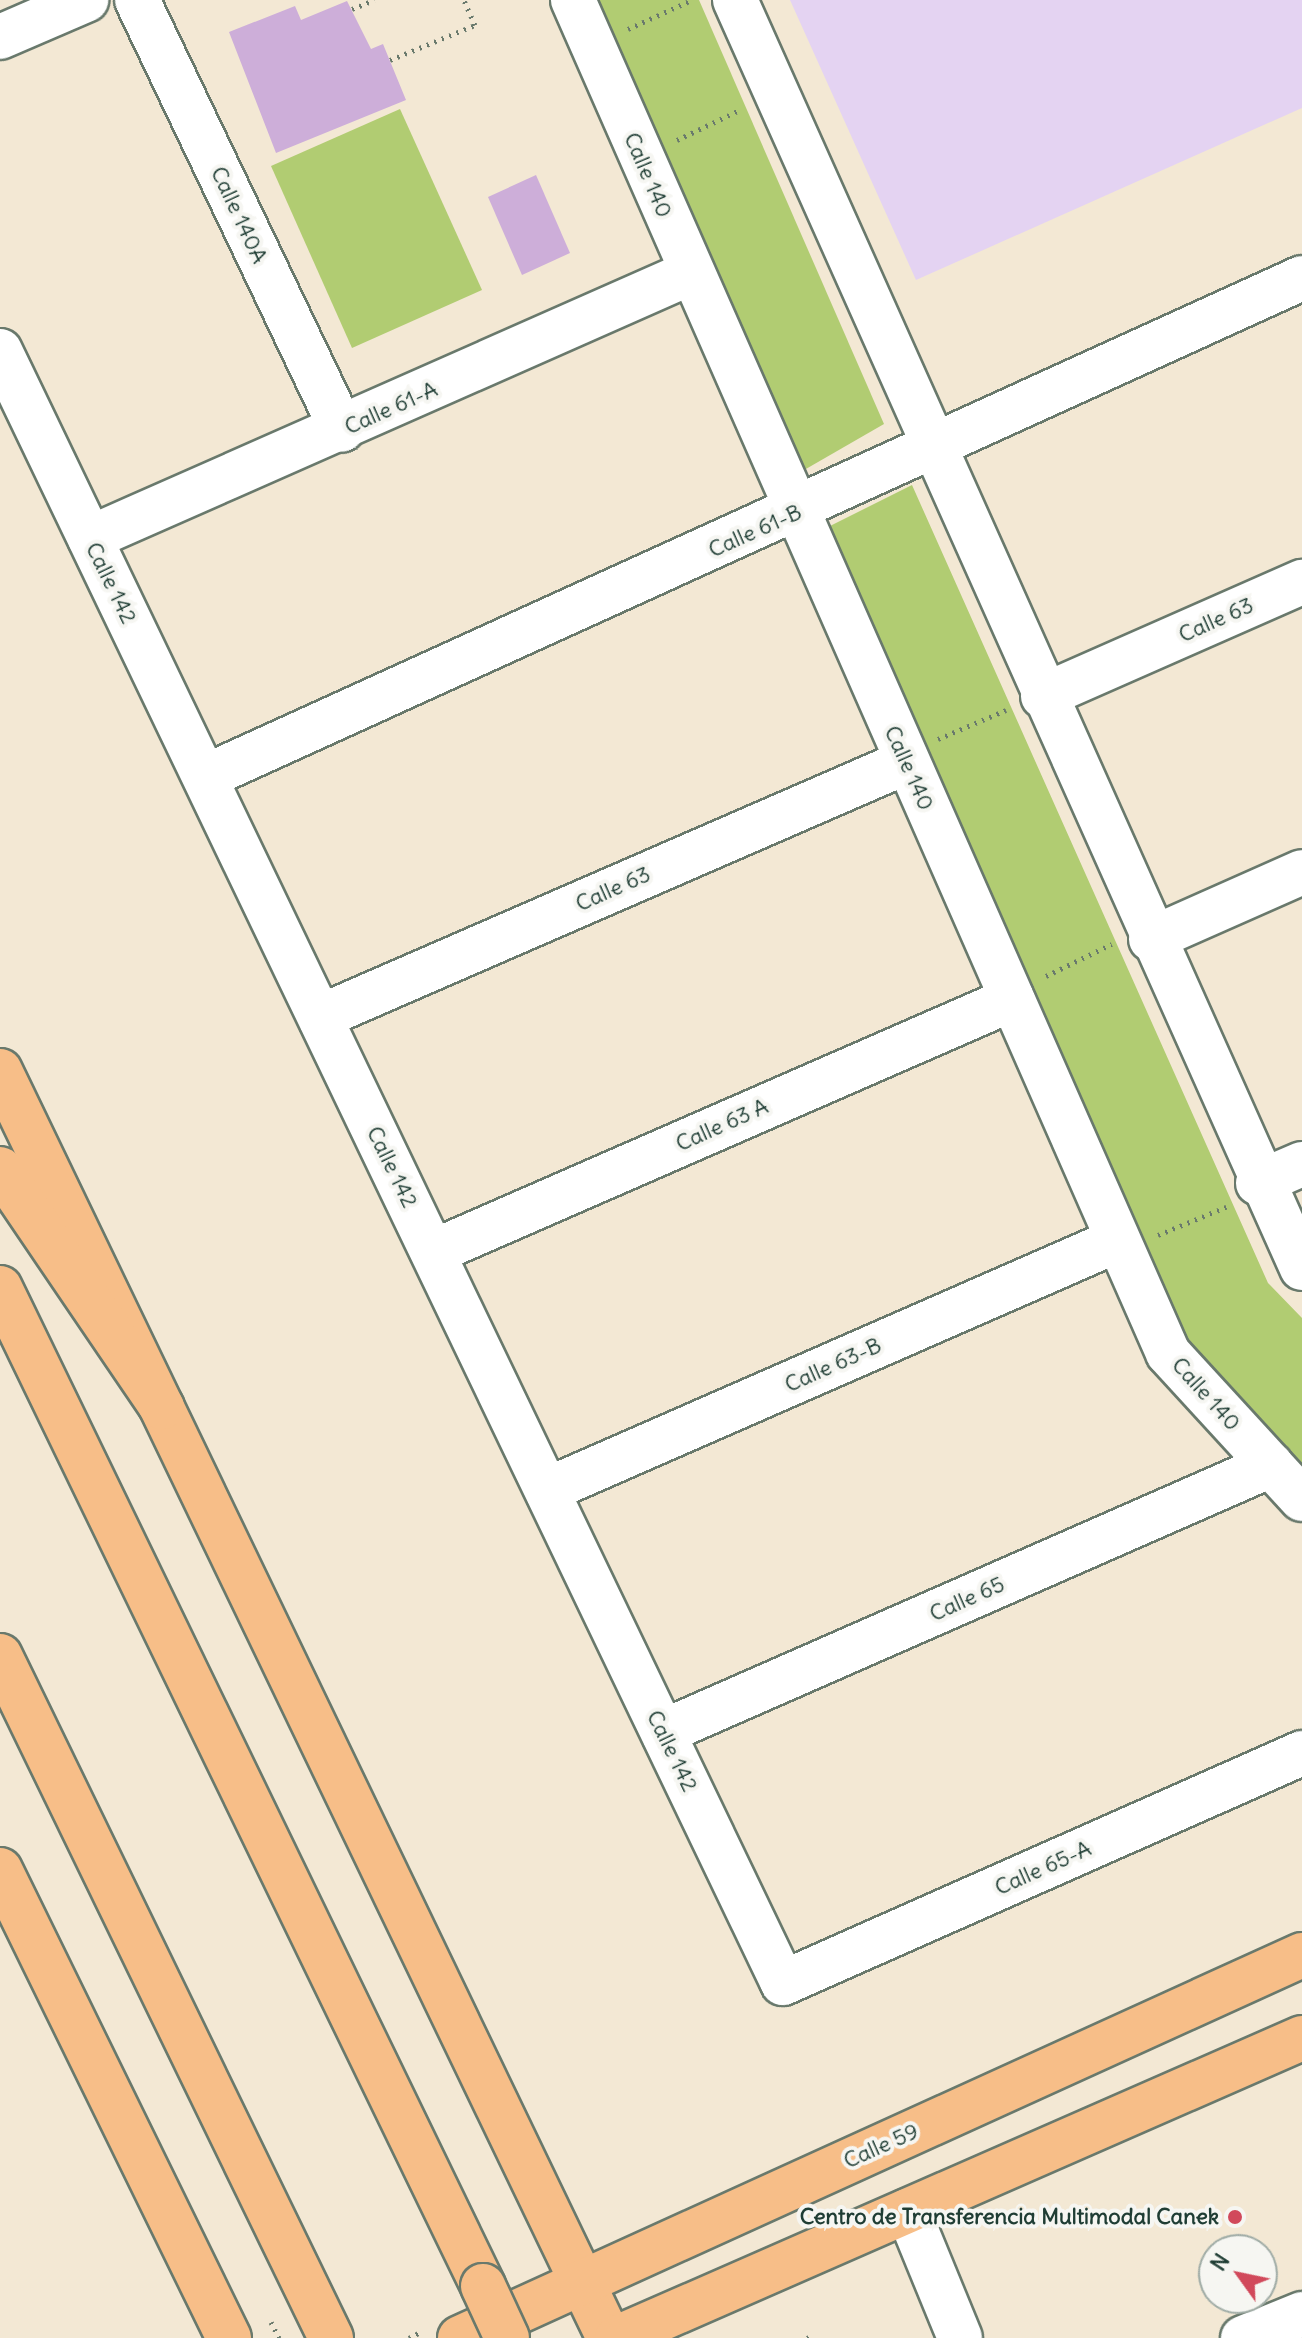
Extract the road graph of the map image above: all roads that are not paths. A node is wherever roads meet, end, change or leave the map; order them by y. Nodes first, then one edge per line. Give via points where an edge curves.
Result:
1 (86, 0) edge
2 (137, 0) edge
3 (573, 0) edge
4 (735, 0) edge
5 (0, 37) edge
6 (690, 273) junction
7 (1302, 278) edge
8 (0, 351) edge
9 (342, 430) junction
10 (933, 444) junction
11 (796, 514) junction
12 (90, 538) junction
13 (1302, 582) edge
14 (1031, 700) junction
15 (915, 754) junction
16 (205, 777) junction
17 (1302, 872) edge
18 (1138, 939) junction
19 (1026, 989) junction
20 (320, 1017) junction
21 (0, 1071) edge
22 (1302, 1164) edge
23 (0, 1169) edge
24 (1248, 1192) junction
25 (1130, 1241) junction
26 (433, 1252) junction
27 (1302, 1268) edge
28 (0, 1288) edge
29 (162, 1407) junction
30 (1271, 1465) junction
31 (547, 1490) junction
32 (1302, 1499) edge
33 (0, 1656) edge
34 (663, 1732) junction
35 (1302, 1753) edge
36 (0, 1870) edge
37 (1302, 1955) edge
38 (783, 1983) joint
39 (1302, 2038) edge
40 (908, 2211) junction
41 (583, 2282) junction
42 (712, 2296) junction
43 (1302, 2314) edge
44 (229, 2338) edge
45 (331, 2338) edge
46 (460, 2338) edge
47 (507, 2338) edge
48 (609, 2338) edge
49 (617, 2338) edge
50 (689, 2338) edge
51 (960, 2338) edge
52 (1243, 2338) edge

1 - 5 street
2 - 9 street, Calle 140A
3 - 6 street, Calle 140
4 - 10 street
6 - 9 street, Calle 61-A
6 - 11 street, Calle 140
7 - 10 street, Calle 61-B
8 - 12 street, Calle 142
9 - 12 street, Calle 61-A
10 - 11 street, Calle 61-B
10 - 14 street
11 - 15 street, Calle 140
11 - 16 street, Calle 61-B
12 - 16 street, Calle 142
13 - 14 street, Calle 63
14 - 18 street
15 - 19 street, Calle 140
15 - 20 street, Calle 63
16 - 20 street, Calle 142
17 - 18 street
18 - 24 street
19 - 25 street, Calle 140
19 - 26 street, Calle 63 A
20 - 26 street, Calle 142
21 - 29 main road
22 - 24 street
23 - 29 main road
24 - 27 street
25 - 30 street, Calle 140 via 1168,1353
25 - 31 street, Calle 63-B
26 - 31 street, Calle 142
28 - 47 main road, bridge
29 - 41 main road
30 - 32 street, Calle 140
30 - 34 street, Calle 65
31 - 34 street, Calle 142
33 - 45 main road
34 - 38 street, Calle 142
35 - 38 street, Calle 65-A
36 - 44 main road
37 - 41 main road, Calle 59
39 - 40 main road
40 - 42 main road
40 - 51 street
41 - 46 main road, Calle 59
41 - 48 main road
42 - 49 main road
42 - 50 main road
43 - 52 street

